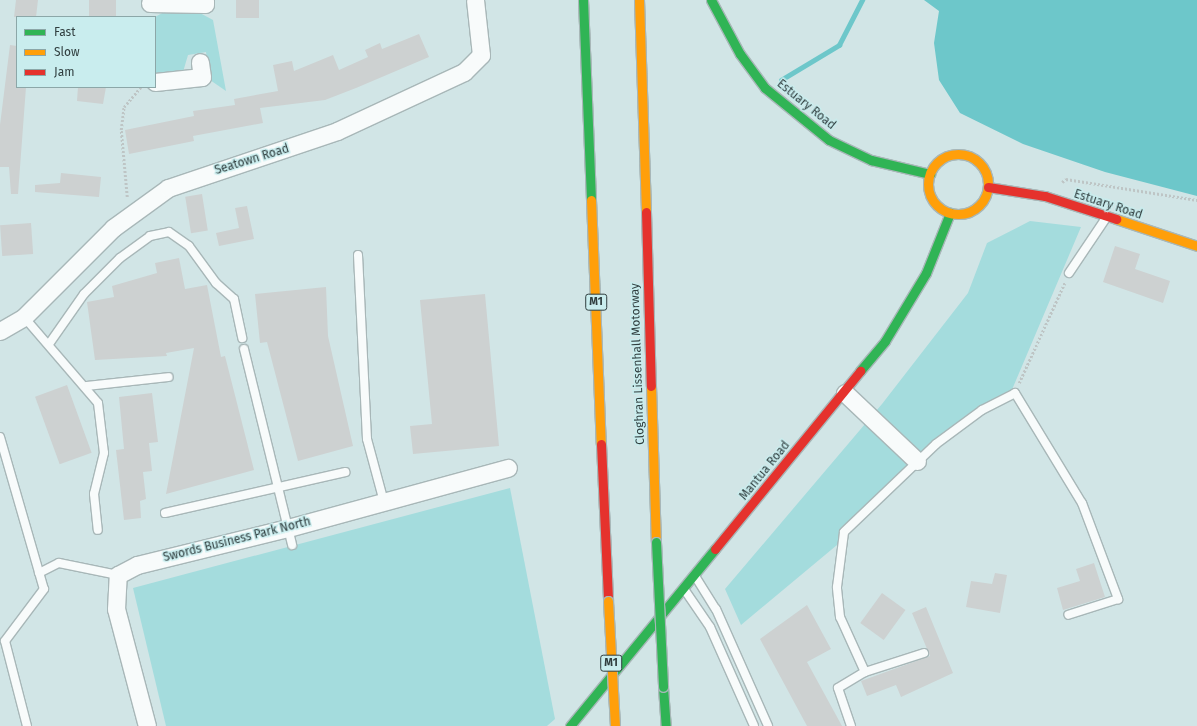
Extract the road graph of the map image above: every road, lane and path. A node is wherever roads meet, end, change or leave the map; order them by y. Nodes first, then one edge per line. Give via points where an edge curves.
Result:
1 (204, 0) edge
2 (475, 0) edge
3 (639, 0) edge
4 (710, 0) edge
5 (583, 1) edge
6 (149, 7) edge
7 (200, 62) dead end
8 (156, 82) edge
9 (141, 88) edge
10 (930, 174) junction
11 (988, 187) junction
12 (1045, 196) junction
13 (1197, 200) edge
14 (134, 213) junction
15 (950, 213) junction
16 (1106, 218) junction
17 (1197, 246) edge
18 (358, 255) dead end
19 (1070, 273) joint
20 (24, 317) junction
21 (0, 331) edge
22 (242, 338) dead end
23 (49, 344) junction
24 (244, 349) dead end
25 (169, 377) dead end
26 (86, 386) junction
27 (844, 393) junction
28 (1015, 393) junction
29 (0, 437) edge
30 (917, 461) junction
31 (508, 468) dead end
32 (345, 472) dead end
33 (279, 487) junction
34 (384, 502) junction
35 (165, 513) dead end
36 (288, 528) junction
37 (98, 530) dead end
38 (292, 545) dead end
39 (39, 573) junction
40 (118, 575) junction
41 (695, 576) junction
42 (684, 589) junction
43 (1068, 615) dead end
44 (924, 653) dead end
45 (865, 672) junction
46 (27, 726) edge
47 (147, 726) edge
48 (570, 726) edge
49 (614, 726) edge
50 (666, 726) edge
51 (754, 726) edge
52 (768, 726) edge
53 (851, 726) edge

1 - 6 street via 204,4
2 - 14 street, Seatown Road via 481,55 464,72 337,131 168,188
3 - 50 main road, Cloghran Lissenhall Motorway, bridge via 656,542
4 - 10 main road, Estuary Road via 740,54 765,88 798,116 830,140 871,160
5 - 49 main road, M1, bridge
7 - 8 street via 202,77
9 - 14 path via 124,107 121,130 128,204
10 - 11 main road via 942,159 950,155 969,156 984,169
10 - 15 main road via 932,198
11 - 12 main road, Estuary Road
11 - 15 main road via 979,205 966,212
12 - 13 path via 1066,179
12 - 16 main road, Estuary Road
14 - 20 street, Seatown Road via 113,228
15 - 27 main road, Mantua Road via 926,273 885,341
16 - 17 main road, Estuary Road
16 - 19 lane
18 - 34 lane via 367,439
19 - 28 path
20 - 21 street, Seatown Road
20 - 23 lane
22 - 23 lane via 234,299 216,283 189,246 169,232 150,236 120,258 84,294
23 - 26 lane
24 - 33 lane
25 - 26 lane
26 - 37 lane via 98,403 104,454 94,494
27 - 30 street
27 - 41 main road, Mantua Road
28 - 30 lane via 982,410
28 - 43 lane via 1082,503 1118,599
29 - 39 lane
30 - 45 lane via 844,532 837,587 840,617
31 - 34 street, Swords Business Park North
32 - 33 lane
33 - 35 lane
33 - 36 lane
34 - 36 street, Swords Business Park North
36 - 38 lane
36 - 40 street, Swords Business Park North via 136,565
39 - 40 lane via 59,563
39 - 46 lane via 44,588 6,641
40 - 47 street via 116,609
41 - 42 main road, Mantua Road
41 - 52 lane via 716,609
42 - 48 main road, Mantua Road
42 - 51 lane via 710,627
44 - 45 lane
45 - 53 lane via 838,688

